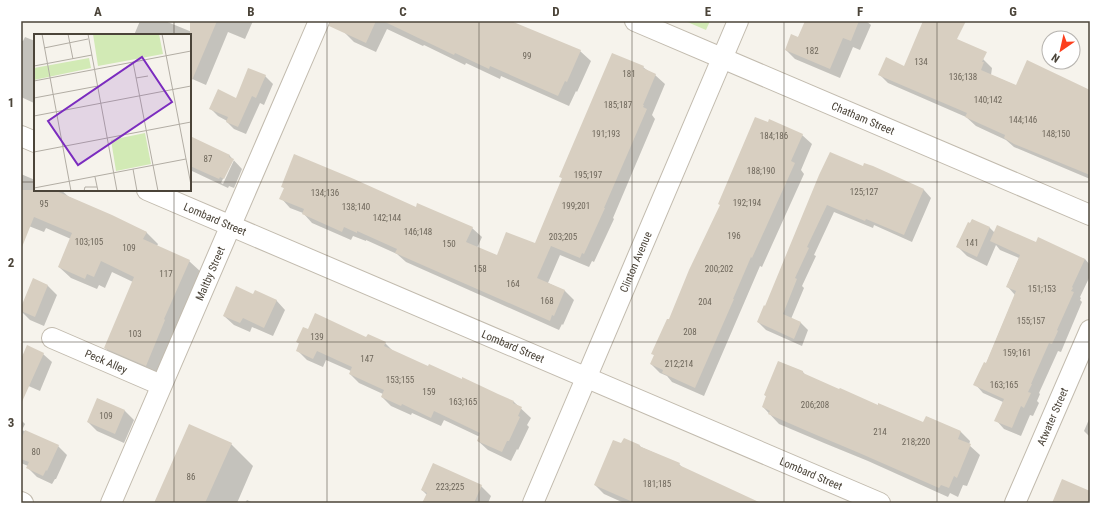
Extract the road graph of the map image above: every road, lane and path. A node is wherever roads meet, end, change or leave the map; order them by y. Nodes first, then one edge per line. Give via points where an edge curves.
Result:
1 (319, 21) edge
2 (635, 21) edge
3 (738, 21) edge
4 (722, 58) junction
5 (21, 136) edge
6 (34, 142) edge
7 (148, 191) edge
8 (1090, 215) edge
9 (231, 226) junction
10 (1090, 330) edge
11 (52, 338) dead end
12 (586, 377) junction
13 (161, 385) junction
14 (111, 503) edge
15 (532, 503) edge
16 (880, 503) edge
17 (1016, 503) edge

1 - 9 street, Maltby Street
2 - 4 street, Chatham Street
3 - 4 street, Clinton Avenue
4 - 8 street, Chatham Street
4 - 12 street, Clinton Avenue
5 - 6 street
7 - 9 street, Lombard Street
9 - 12 street, Lombard Street
9 - 13 street, Maltby Street
10 - 17 street, Atwater Street
11 - 13 street, Peck Alley
12 - 15 street, Clinton Avenue
12 - 16 street, Lombard Street
13 - 14 street, Maltby Street

